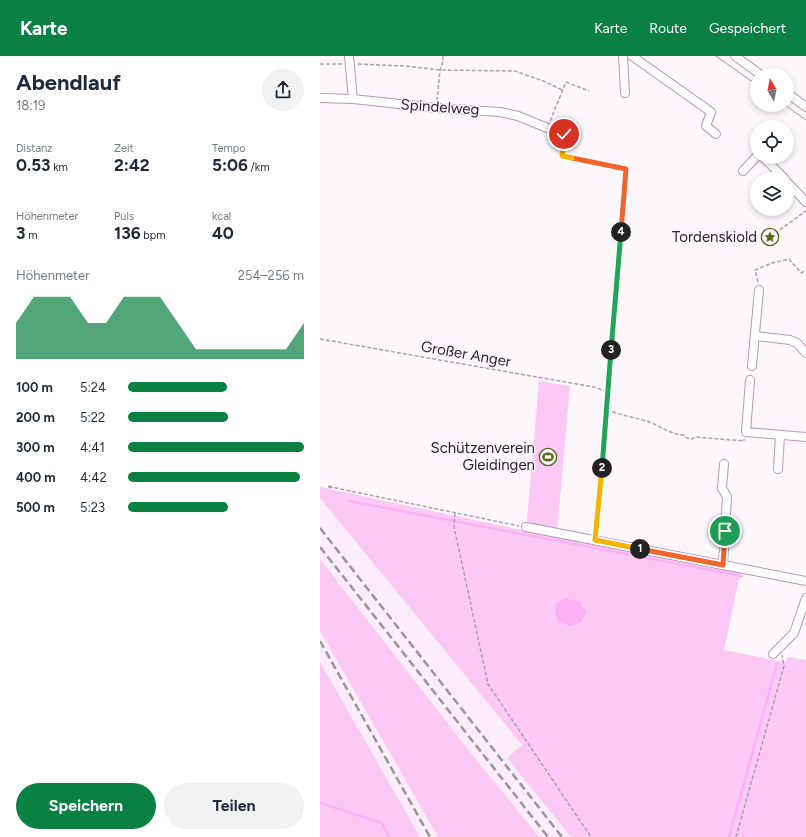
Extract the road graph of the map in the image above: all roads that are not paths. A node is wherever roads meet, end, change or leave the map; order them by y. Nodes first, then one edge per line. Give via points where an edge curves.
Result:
1 (623, 56) edge
2 (632, 56) edge
3 (735, 56) edge
4 (350, 60) edge
5 (752, 68) edge
6 (625, 92) dead end
7 (320, 98) edge
8 (353, 99) junction
9 (794, 99) edge
10 (806, 107) edge
11 (560, 133) road end
12 (716, 134) dead end
13 (750, 164) edge
14 (770, 164) edge
15 (743, 171) dead end
16 (777, 172) edge
17 (794, 189) edge
18 (806, 202) edge
19 (760, 290) road end
20 (755, 336) junction
21 (806, 353) edge
22 (752, 366) dead end
23 (750, 380) dead end
24 (780, 435) junction
25 (806, 437) edge
26 (724, 464) dead end
27 (778, 469) dead end
28 (526, 527) road end
29 (723, 565) junction
30 (806, 581) edge
31 (806, 598) edge
32 (772, 654) dead end

1 - 6 street
2 - 12 street via 711,112 706,126
3 - 5 street
4 - 8 street
7 - 8 street, Spindelweg
8 - 11 street, Spindelweg via 500,112 518,116
9 - 10 street
13 - 15 street
14 - 16 street
17 - 18 street
19 - 20 street
20 - 21 street via 790,340 798,343
20 - 22 street
23 - 24 street via 746,432
24 - 25 street
24 - 27 street
26 - 29 street via 722,488 728,497
28 - 29 street
29 - 30 street
31 - 32 street via 794,633

